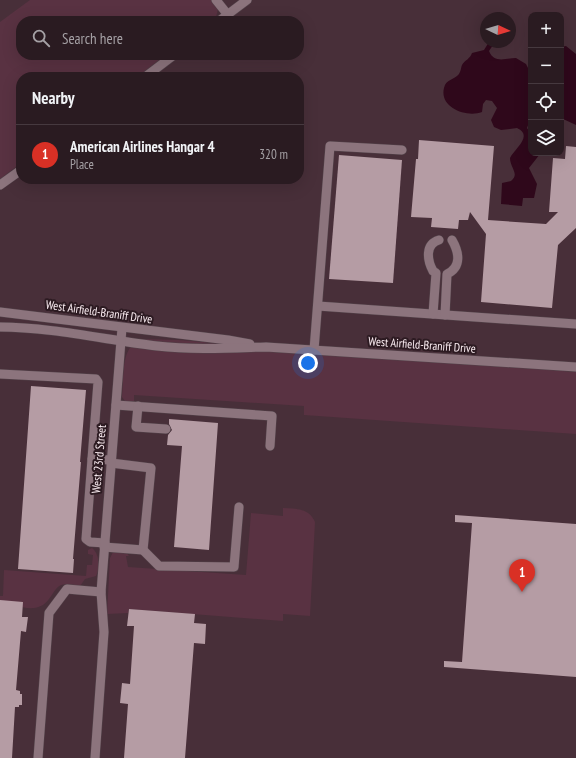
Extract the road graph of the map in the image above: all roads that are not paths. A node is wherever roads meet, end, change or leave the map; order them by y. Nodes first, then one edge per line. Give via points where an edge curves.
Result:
1 (216, 0) edge
2 (247, 0) edge
3 (228, 15) joint
4 (167, 60) edge
5 (152, 72) edge
6 (402, 150) dead end
7 (16, 174) edge
8 (0, 186) edge
9 (439, 240) dead end
10 (452, 240) dead end
11 (318, 306) junction
12 (0, 312) edge
13 (433, 314) junction
14 (445, 315) junction
15 (576, 324) edge
16 (0, 327) edge
17 (122, 328) junction
18 (121, 341) junction
19 (266, 347) junction
20 (314, 350) junction
21 (576, 366) edge
22 (0, 374) edge
23 (116, 405) junction
24 (138, 406) junction
25 (166, 429) dead end
26 (270, 446) dead end
27 (92, 459) junction
28 (111, 462) junction
29 (239, 507) dead end
30 (104, 545) junction
31 (143, 550) junction
32 (101, 592) junction
33 (38, 758) edge
34 (95, 758) edge

1 - 3 street
2 - 3 street
4 - 5 street
6 - 11 street via 330,146
7 - 8 street
9 - 13 street via 434,241 429,247 427,257 432,271 436,273
10 - 14 street via 458,249 458,261 452,272 447,274
11 - 13 street
11 - 20 street
12 - 17 street, West Airfield-Braniff Drive
13 - 14 street
14 - 15 street
16 - 18 street, West Airfield-Braniff Drive
17 - 18 street, West 23rd Street
17 - 19 street, West Airfield-Braniff Drive
18 - 19 street, West Airfield-Braniff Drive via 159,346
18 - 23 street, West 23rd Street
19 - 20 street, West Airfield-Braniff Drive
20 - 21 street, West Airfield-Braniff Drive
22 - 27 street via 96,379 98,382
23 - 24 street
23 - 28 street, West 23rd Street
24 - 25 street via 136,427
24 - 26 street via 272,416
27 - 28 street
27 - 30 street via 86,539
28 - 30 street, West 23rd Street
28 - 31 street via 151,468
29 - 31 street via 234,567 159,566
30 - 31 street
30 - 32 street, West 23rd Street
32 - 33 street via 67,589 49,613
32 - 34 street, West 23rd Street via 104,632

